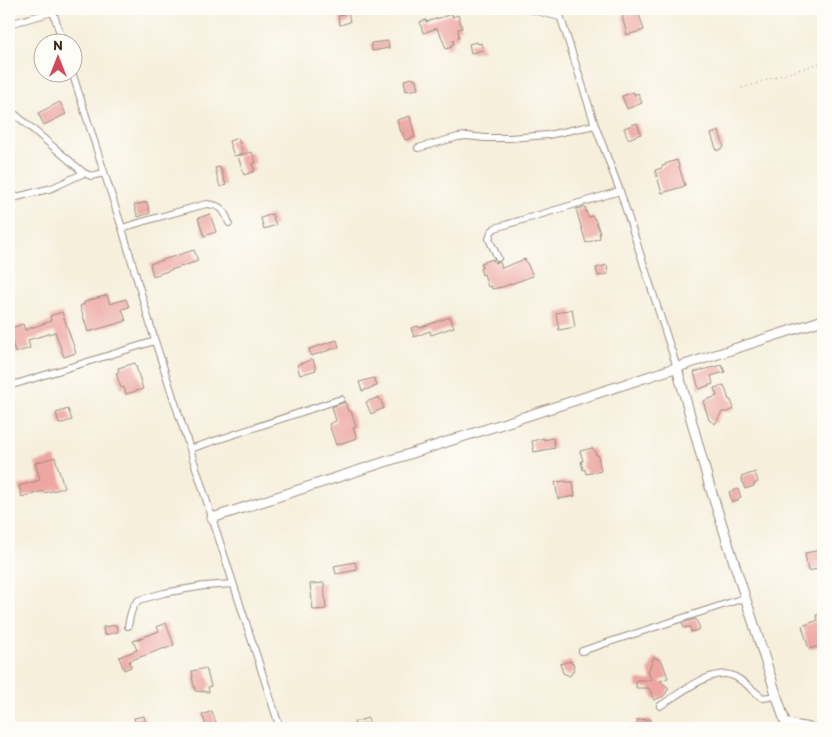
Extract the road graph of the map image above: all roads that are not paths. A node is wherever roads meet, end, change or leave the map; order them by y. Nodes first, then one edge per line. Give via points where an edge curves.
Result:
1 (450, 9) edge
2 (529, 9) edge
3 (558, 9) edge
4 (52, 10) edge
5 (429, 11) dead end
6 (560, 17) junction
7 (9, 24) edge
8 (60, 32) edge
9 (75, 82) edge
10 (16, 115) dead end
11 (595, 125) junction
12 (418, 148) dead end
13 (84, 173) junction
14 (104, 173) junction
15 (620, 190) junction
16 (9, 199) edge
17 (229, 223) dead end
18 (122, 228) junction
19 (498, 258) dead end
20 (823, 320) edge
21 (155, 341) junction
22 (677, 368) junction
23 (9, 386) edge
24 (340, 399) dead end
25 (190, 449) junction
26 (212, 518) junction
27 (234, 584) junction
28 (744, 598) junction
29 (128, 626) dead end
30 (582, 651) dead end
31 (776, 696) junction
32 (660, 706) dead end
33 (786, 725) edge
34 (280, 728) edge
35 (818, 728) edge

1 - 5 street
2 - 6 street
3 - 6 street
4 - 7 street
4 - 8 street
6 - 11 street
9 - 14 street
10 - 13 street
11 - 12 street via 548,135 458,137
11 - 15 street
13 - 14 street via 91,176
13 - 16 street via 52,188
14 - 18 street
15 - 19 street via 495,228 489,239
15 - 22 street
17 - 18 street via 220,207 206,204
18 - 21 street
20 - 22 street
21 - 23 street
21 - 25 street
22 - 26 street
22 - 28 street via 708,484
24 - 25 street
25 - 26 street
26 - 27 street
27 - 29 street via 204,586 139,600 133,606
27 - 34 street
28 - 30 street
28 - 31 street
31 - 32 street via 763,698 738,679 721,674 704,678
31 - 33 street
33 - 35 street

